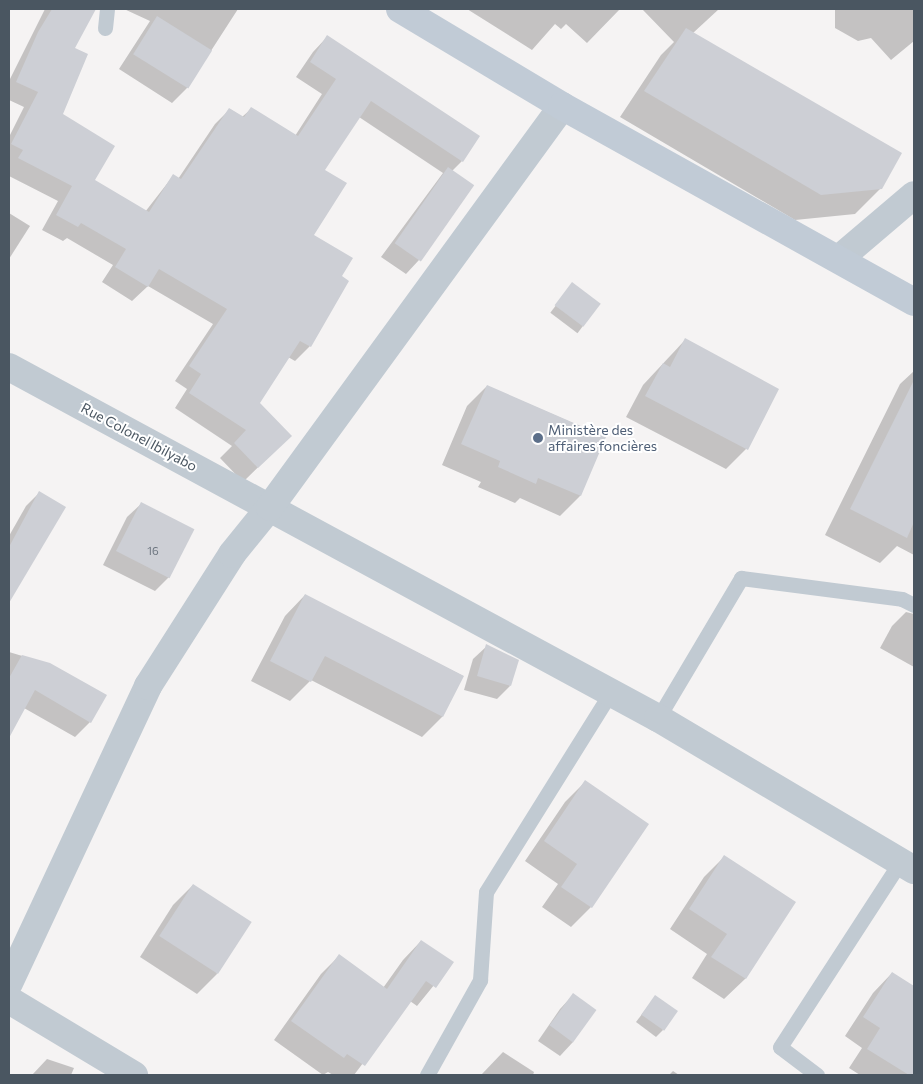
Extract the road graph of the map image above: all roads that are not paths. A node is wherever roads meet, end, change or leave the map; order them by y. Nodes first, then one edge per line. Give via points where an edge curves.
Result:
1 (107, 9) edge
2 (400, 9) edge
3 (106, 28) dead end
4 (562, 106) junction
5 (914, 195) edge
6 (840, 258) junction
7 (914, 302) edge
8 (9, 367) edge
9 (270, 508) junction
10 (914, 605) edge
11 (611, 692) junction
12 (658, 718) junction
13 (907, 866) edge
14 (9, 983) edge
15 (9, 1000) edge
16 (134, 1075) edge
17 (427, 1075) edge
18 (817, 1075) edge

1 - 3 lane
2 - 4 street
4 - 6 street
4 - 9 street
5 - 6 street
6 - 7 street
8 - 9 street, Rue Colonel Ibilyabo
9 - 11 street, Rue Colonel Ibilyabo
9 - 14 street via 232,554 148,686
10 - 12 lane via 902,599 741,578
11 - 12 street, Rue Colonel Ibilyabo
11 - 17 lane via 486,892 480,980
12 - 13 street, Rue Colonel Ibilyabo
13 - 18 lane via 780,1047
15 - 16 street

